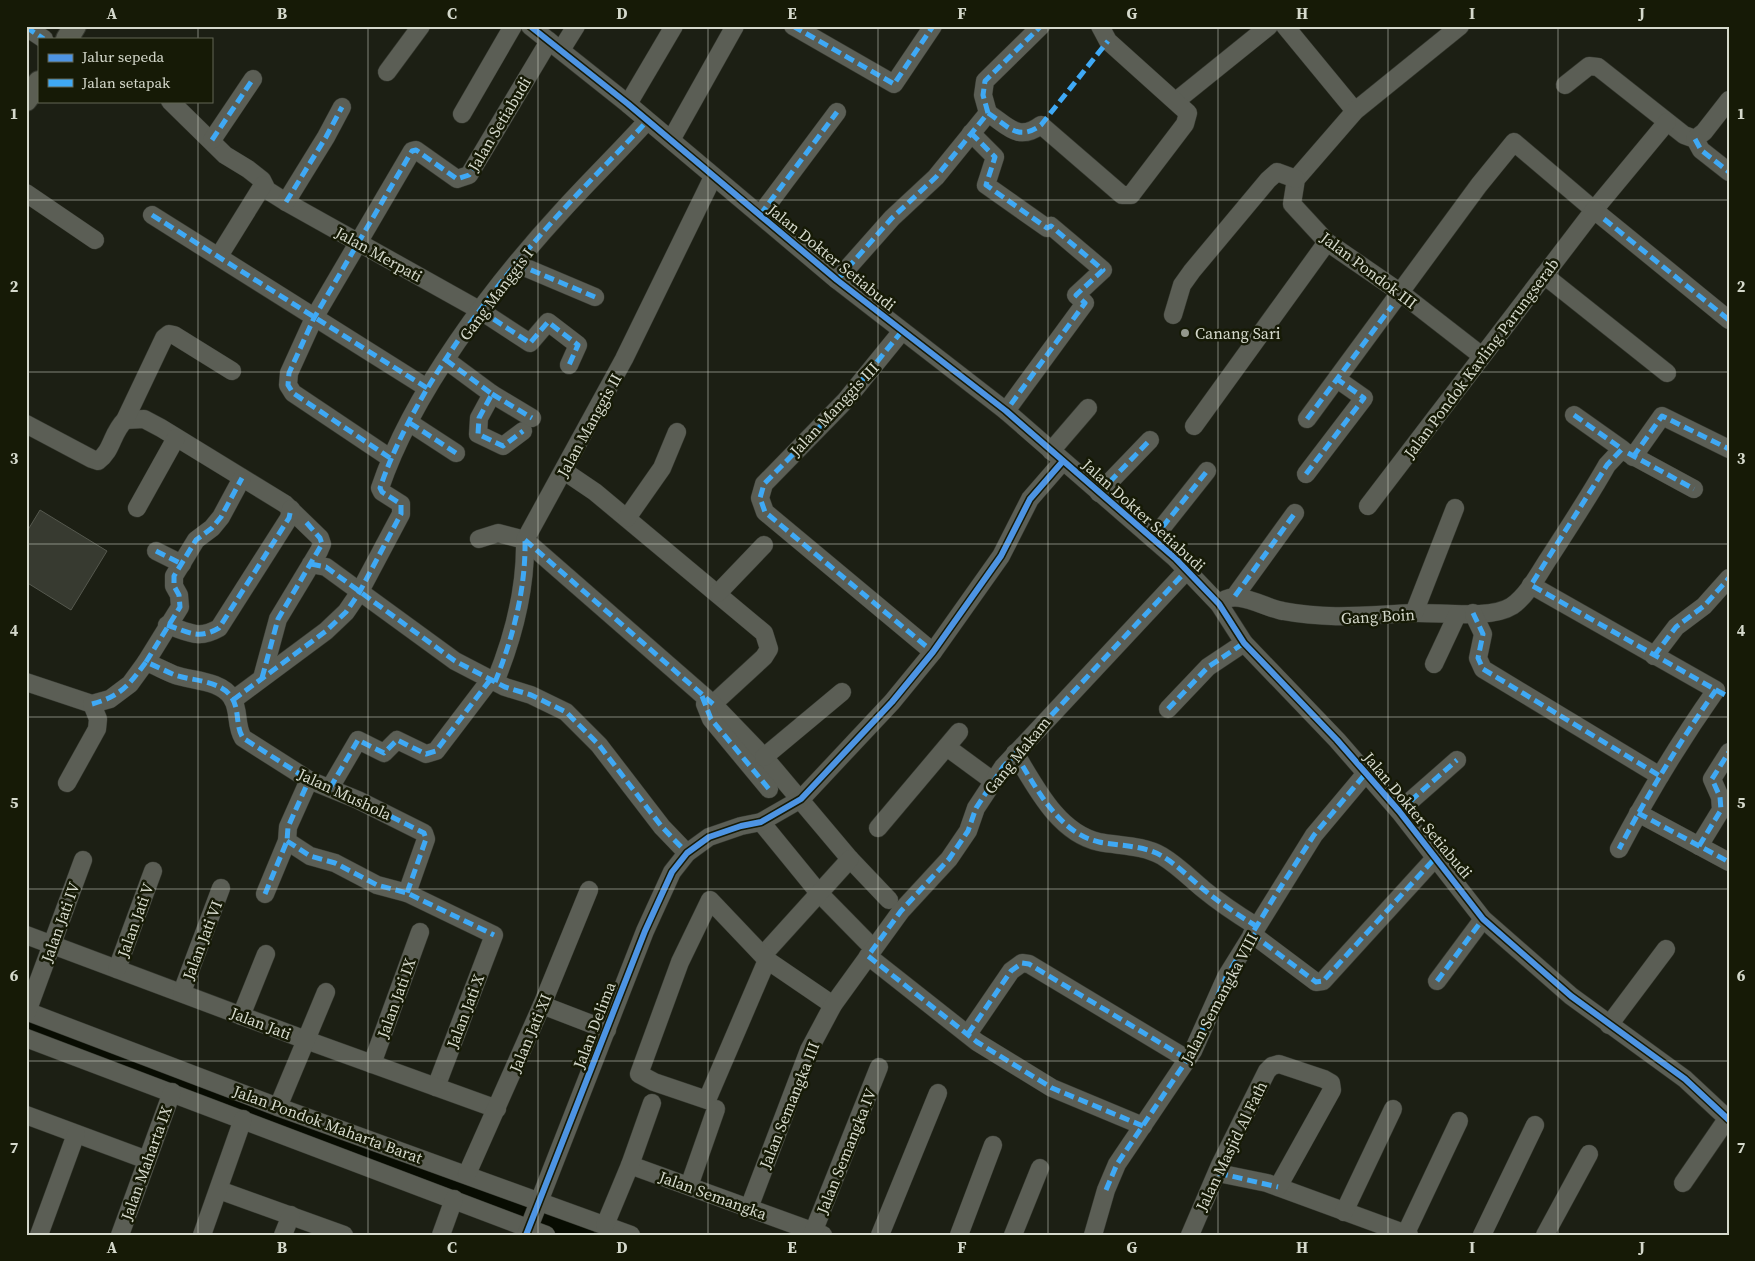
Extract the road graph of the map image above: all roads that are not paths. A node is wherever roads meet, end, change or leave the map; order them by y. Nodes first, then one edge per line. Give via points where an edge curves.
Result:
1 (421, 26) edge
2 (513, 26) edge
3 (530, 26) edge
4 (576, 26) edge
5 (674, 26) edge
6 (735, 26) edge
7 (793, 26) edge
8 (933, 26) edge
9 (1041, 26) edge
10 (1100, 26) edge
11 (1269, 26) edge
12 (1285, 26) edge
13 (1460, 26) edge
14 (26, 27) edge
15 (42, 38) edge
16 (555, 46) junction
17 (387, 72) dead end
18 (253, 79) dead end
19 (38, 83) edge
20 (1565, 85) dead end
21 (26, 100) edge
22 (1729, 100) edge
23 (1176, 101) junction
24 (171, 102) edge
25 (628, 104) junction
26 (342, 107) dead end
27 (1355, 111) junction
28 (837, 112) dead end
29 (988, 113) junction
30 (462, 114) dead end
31 (647, 121) junction
32 (1666, 122) junction
33 (971, 133) junction
34 (1695, 139) junction
35 (212, 140) junction
36 (671, 140) junction
37 (1729, 172) edge
38 (713, 177) junction
39 (1296, 179) junction
40 (263, 186) junction
41 (26, 193) edge
42 (286, 202) junction
43 (1599, 214) junction
44 (760, 215) junction
45 (152, 216) dead end
46 (95, 240) dead end
47 (359, 242) junction
48 (1326, 242) junction
49 (219, 256) junction
50 (517, 264) junction
51 (1544, 276) junction
52 (837, 280) junction
53 (1401, 293) junction
54 (594, 297) dead end
55 (481, 311) junction
56 (1172, 315) dead end
57 (314, 318) junction
58 (1729, 320) edge
59 (902, 331) junction
60 (1482, 356) junction
61 (446, 360) junction
62 (569, 365) dead end
63 (232, 371) dead end
64 (1667, 374) dead end
65 (1337, 378) junction
66 (427, 388) junction
67 (492, 394) junction
68 (1088, 408) dead end
69 (1006, 411) junction
70 (1574, 415) dead end
71 (1307, 419) dead end
72 (125, 420) junction
73 (410, 423) junction
74 (26, 424) edge
75 (1194, 426) dead end
76 (677, 432) dead end
77 (176, 438) junction
78 (1150, 440) dead end
79 (1729, 449) edge
80 (456, 453) dead end
81 (1627, 453) junction
82 (1057, 456) junction
83 (390, 458) junction
84 (564, 471) junction
85 (1207, 471) dead end
86 (1306, 474) dead end
87 (242, 478) junction
88 (1694, 489) dead end
89 (1099, 493) junction
90 (1368, 506) dead end
91 (137, 508) dead end
92 (1455, 508) dead end
93 (290, 509) junction
94 (1294, 513) dead end
95 (627, 518) junction
96 (479, 539) dead end
97 (1152, 539) junction
98 (525, 540) junction
99 (764, 545) dead end
100 (156, 551) dead end
101 (182, 564) junction
102 (311, 564) junction
103 (1187, 570) junction
104 (1729, 578) edge
105 (1531, 585) junction
106 (360, 593) junction
107 (718, 593) junction
108 (1227, 600) junction
109 (1414, 613) junction
110 (1465, 614) junction
111 (167, 625) junction
112 (1244, 643) junction
113 (933, 652) junction
114 (1654, 656) junction
115 (146, 662) junction
116 (1434, 664) dead end
117 (262, 678) junction
118 (492, 681) junction
119 (26, 682) edge
120 (842, 692) dead end
121 (1722, 694) edge
122 (707, 699) junction
123 (233, 700) junction
124 (92, 704) junction
125 (1168, 709) dead end
126 (959, 732) dead end
127 (948, 748) junction
128 (1729, 752) edge
129 (1015, 753) junction
130 (764, 757) junction
131 (1457, 760) dead end
132 (1366, 773) junction
133 (1660, 776) junction
134 (309, 780) junction
135 (993, 782) junction
136 (66, 783) dead end
137 (330, 788) junction
138 (768, 789) dead end
139 (801, 799) junction
140 (1399, 811) junction
141 (1638, 813) junction
142 (761, 822) junction
143 (878, 828) dead end
144 (287, 841) junction
145 (1699, 846) junction
146 (1619, 849) dead end
147 (687, 853) junction
148 (1436, 857) junction
149 (850, 859) junction
150 (83, 860) dead end
151 (1729, 862) edge
152 (153, 871) dead end
153 (222, 888) dead end
154 (589, 890) dead end
155 (819, 892) junction
156 (407, 893) junction
157 (265, 894) dead end
158 (890, 900) dead end
159 (1483, 919) junction
160 (1254, 930) junction
161 (420, 932) dead end
162 (26, 935) edge
163 (52, 945) junction
164 (1666, 949) dead end
165 (871, 952) junction
166 (266, 954) dead end
167 (765, 957) junction
168 (117, 969) junction
169 (1437, 981) dead end
170 (182, 992) junction
171 (326, 992) dead end
172 (542, 1005) junction
173 (833, 1005) junction
174 (27, 1011) edge
175 (241, 1016) junction
176 (1609, 1025) junction
177 (607, 1030) junction
178 (968, 1034) junction
179 (26, 1038) edge
180 (306, 1040) junction
181 (1188, 1059) junction
182 (372, 1064) junction
183 (880, 1067) dead end
184 (436, 1086) junction
185 (172, 1092) junction
186 (938, 1093) dead end
187 (652, 1103) dead end
188 (278, 1107) junction
189 (497, 1108) junction
190 (716, 1109) dead end
191 (1394, 1109) dead end
192 (26, 1115) edge
193 (243, 1119) junction
194 (1728, 1120) edge
195 (1459, 1121) dead end
196 (1535, 1125) dead end
197 (1143, 1126) junction
198 (76, 1134) junction
199 (993, 1145) dead end
200 (1589, 1154) dead end
201 (148, 1160) junction
202 (630, 1165) junction
203 (1040, 1168) dead end
204 (1218, 1173) junction
205 (467, 1174) junction
206 (1683, 1183) dead end
207 (689, 1186) junction
208 (1278, 1187) junction
209 (219, 1190) junction
210 (454, 1199) junction
211 (749, 1208) junction
212 (1344, 1212) junction
213 (290, 1215) junction
214 (532, 1219) edge
215 (606, 1225) junction
216 (816, 1233) edge
217 (1408, 1234) edge
218 (39, 1235) edge
219 (120, 1235) edge
220 (202, 1235) edge
221 (283, 1235) edge
222 (344, 1235) edge
223 (441, 1235) edge
224 (546, 1235) edge
225 (631, 1235) edge
226 (880, 1235) edge
227 (959, 1235) edge
228 (1014, 1235) edge
229 (1093, 1235) edge
230 (1190, 1235) edge
231 (1482, 1235) edge
232 (1545, 1235) edge

1 - 17 street
2 - 30 street
3 - 16 street, Jalan Dokter Setiabudi
4 - 16 street
5 - 25 street
6 - 36 street
7 - 8 street via 894,84
9 - 29 street via 985,81 983,95
10 - 23 street via 1108,41
11 - 23 street
12 - 27 street
13 - 27 street
14 - 15 street
16 - 25 street, Jalan Dokter Setiabudi
16 - 47 street, Jalan Setiabudi via 469,175 457,179 416,150 412,151
18 - 35 street
19 - 21 main road
20 - 32 street via 1589,66 1598,67
22 - 34 street
23 - 29 street via 1188,113 1185,124 1131,195 1126,196 1041,125 1030,133 1020,134
24 - 35 street, Jalan Merpati
25 - 31 street, Jalan Dokter Setiabudi
26 - 42 street
27 - 39 street
28 - 44 street
29 - 33 street
31 - 36 street, Jalan Dokter Setiabudi
31 - 50 street, Gang Manggis I
32 - 34 street
32 - 43 street, Jalan Pondok Kavling Parungserab
33 - 52 street via 936,177 892,218
33 - 69 street via 994,157 986,185 1047,228 1051,226 1103,270 1076,295 1085,303
34 - 37 street via 1701,150
35 - 40 street, Jalan Merpati via 225,155 262,180
36 - 38 street, Jalan Dokter Setiabudi
38 - 44 street, Jalan Dokter Setiabudi
38 - 84 street, Jalan Manggis II via 624,359
39 - 48 street, Jalan Pondok III via 1292,204
39 - 56 street via 1277,172 1268,180 1192,270 1182,285
40 - 42 street, Jalan Merpati
40 - 49 street
41 - 46 street
42 - 47 street, Jalan Merpati
43 - 51 street, Jalan Pondok Kavling Parungserab
43 - 53 street via 1514,142
43 - 58 street
44 - 52 street, Jalan Dokter Setiabudi
45 - 49 street
47 - 55 street, Jalan Merpati
47 - 57 street
48 - 53 street, Jalan Pondok III
48 - 75 street
49 - 57 street
50 - 54 street
50 - 55 street, Gang Manggis I
51 - 60 street, Jalan Pondok Kavling Parungserab
51 - 64 street
52 - 59 street, Jalan Dokter Setiabudi
53 - 60 street, Jalan Pondok III
53 - 65 street
55 - 61 street, Gang Manggis I
55 - 62 street, Jalan Merpati via 530,343 548,322 578,345
57 - 66 street
57 - 83 street via 289,373 288,385 292,393
59 - 69 street, Jalan Dokter Setiabudi
59 - 113 street, Jalan Manggis III via 835,412 764,484 760,498 764,512
60 - 90 street, Jalan Pondok Kavling Parungserab
61 - 66 street, Gang Manggis I
61 - 67 street
63 - 72 street via 169,334 164,338
65 - 71 street
65 - 86 street via 1364,398
66 - 73 street, Gang Manggis I
67 - 67 street via 479,418 478,434 502,446 527,425
68 - 82 street, Jalan Delima
69 - 82 street, Jalan Dokter Setiabudi
70 - 81 street
72 - 74 street via 116,429 104,456 98,461
72 - 77 street via 144,419
73 - 80 street
73 - 83 street, Gang Manggis I
76 - 95 street via 662,468
77 - 87 street
77 - 91 street
78 - 89 street
79 - 81 street, Gang Boin via 1662,416
81 - 88 street
81 - 105 street, Gang Boin via 1607,465
82 - 89 street, Jalan Dokter Setiabudi
82 - 113 street, Jalan Delima via 1030,499 1001,556
83 - 106 street, Gang Manggis I via 380,490 398,501 402,509
84 - 95 street
84 - 98 street, Jalan Manggis II
85 - 97 street
87 - 93 street
87 - 101 street via 221,518 196,540
89 - 97 street, Jalan Dokter Setiabudi
92 - 109 street
93 - 102 street via 320,538 322,544
93 - 111 street via 289,518 219,628 198,636
94 - 108 street
95 - 107 street
96 - 98 street via 498,533
97 - 103 street, Jalan Dokter Setiabudi
98 - 118 street via 526,567 504,659
98 - 122 street
99 - 107 street
100 - 101 street
101 - 111 street via 174,576 180,607
102 - 106 street via 326,567
102 - 117 street via 278,619
103 - 108 street, Jalan Dokter Setiabudi
103 - 129 street, Gang Makam
104 - 114 street via 1704,606 1676,627
105 - 110 street, Gang Boin via 1512,606 1496,612
105 - 114 street
106 - 117 street via 336,622
106 - 118 street via 455,661
107 - 122 street via 764,633 769,649 744,678
108 - 109 street, Gang Boin via 1333,618
108 - 112 street, Jalan Dokter Setiabudi
109 - 110 street, Gang Boin
110 - 116 street
110 - 133 street via 1483,634 1478,658 1483,669
111 - 115 street
112 - 125 street via 1208,667
112 - 132 street, Jalan Dokter Setiabudi
113 - 139 street, Jalan Delima via 892,702
114 - 121 street
115 - 123 street via 176,675 207,682 229,694
115 - 124 street via 130,684 110,699
117 - 123 street
118 - 137 street via 436,751 426,754 397,740 384,753 358,740
118 - 147 street via 566,712 599,745 662,827
119 - 124 street
120 - 130 street
121 - 133 street
122 - 130 street
122 - 138 street via 711,719
123 - 134 street, Jalan Mushola via 238,715 237,729 243,738
124 - 136 street via 98,719 97,729
126 - 127 street
127 - 135 street
127 - 143 street
128 - 145 street via 1712,779 1720,797 1721,810
129 - 135 street, Gang Makam
129 - 160 street via 1032,782 1066,826 1081,837 1160,855
130 - 139 street
131 - 140 street
132 - 140 street, Jalan Dokter Setiabudi
132 - 160 street, Jalan Semangka VIII via 1314,834
133 - 141 street
134 - 137 street, Jalan Mushola
134 - 144 street via 288,827
135 - 165 street, Gang Makam via 950,859 901,911
137 - 156 street, Jalan Mushola via 424,833 426,840
139 - 142 street, Jalan Delima
139 - 149 street
140 - 148 street, Jalan Dokter Setiabudi
141 - 145 street
141 - 146 street
142 - 147 street, Jalan Delima via 708,837
142 - 155 street
144 - 156 street via 310,856 335,863 377,885
144 - 157 street
145 - 151 street
147 - 177 street, Jalan Delima via 660,894
148 - 159 street, Jalan Dokter Setiabudi
148 - 160 street via 1323,981 1316,982
149 - 155 street
149 - 158 street
150 - 163 street, Jalan Jati IV
152 - 168 street, Jalan Jati V
153 - 170 street, Jalan Jati VI
154 - 172 street, Jalan Jati XI
155 - 165 street
155 - 167 street
156 - 184 street, Jalan Jati X via 494,935
159 - 169 street
159 - 176 street, Jalan Dokter Setiabudi
160 - 181 street, Jalan Semangka VIII via 1222,984
161 - 182 street, Jalan Jati IX
162 - 163 street, Jalan Jati
163 - 168 street, Jalan Jati
163 - 174 street, Jalan Jati IV
164 - 176 street
165 - 173 street, Gang Makam
165 - 178 street
166 - 175 street
167 - 167 street via 710,900 680,962 639,1074 707,1100
167 - 173 street
168 - 170 street, Jalan Jati
170 - 175 street, Jalan Jati
171 - 180 street
172 - 177 street
172 - 189 street, Jalan Jati XI
173 - 211 street, Jalan Semangka III via 809,1050
174 - 188 street, Jalan Pondok Maharta Barat
175 - 180 street, Jalan Jati
176 - 194 street, Jalan Dokter Setiabudi via 1685,1079
177 - 214 street, Jalan Delima
178 - 181 street via 1012,971 1022,963
178 - 197 street via 1052,1088
179 - 185 street, Jalan Pondok Maharta Barat
180 - 182 street, Jalan Jati
180 - 188 street
181 - 197 street, Jalan Semangka VIII
182 - 184 street, Jalan Jati
183 - 216 street, Jalan Semangka IV
184 - 189 street, Jalan Jati
185 - 193 street, Jalan Pondok Maharta Barat
185 - 201 street, Jalan Maharta IX
186 - 226 street
187 - 202 street
188 - 205 street, Jalan Pondok Maharta Barat
189 - 205 street, Jalan Jati XI
190 - 207 street
191 - 212 street
192 - 198 street
193 - 209 street
193 - 210 street, Jalan Pondok Maharta Barat
194 - 206 street
195 - 217 street
196 - 231 street
197 - 229 street, Jalan Semangka VIII via 1118,1164 1106,1190
198 - 201 street
198 - 218 street
199 - 227 street
200 - 232 street
201 - 219 street, Jalan Maharta IX
202 - 207 street, Jalan Semangka
202 - 215 street
203 - 228 street
204 - 208 street
204 - 208 street, Jalan Masjid Al Fath via 1267,1071 1279,1064 1324,1079 1331,1084 1332,1090
204 - 230 street, Jalan Masjid Al Fath
205 - 214 street, Jalan Pondok Maharta Barat
207 - 211 street, Jalan Semangka
208 - 212 street
209 - 213 street
209 - 220 street
210 - 214 street, Jalan Pondok Maharta Barat
210 - 223 street
211 - 216 street, Jalan Semangka
212 - 217 street
213 - 221 street
213 - 222 street
214 - 215 street, Jalan Pondok Maharta Barat
214 - 224 street, Jalan Pondok Maharta Barat
215 - 225 street, Jalan Pondok Maharta Barat

